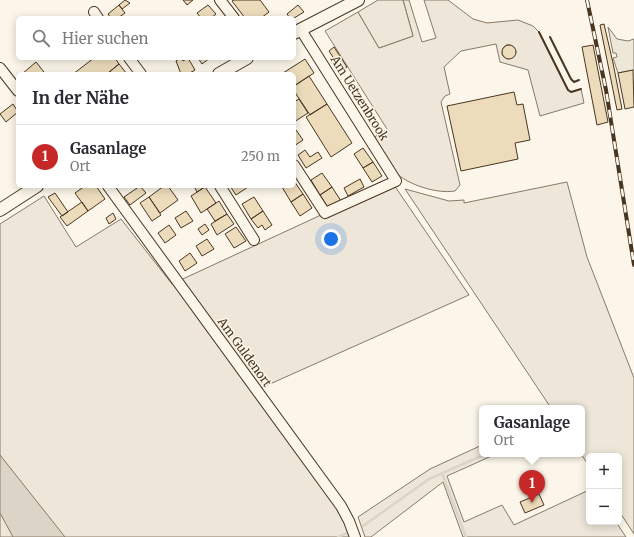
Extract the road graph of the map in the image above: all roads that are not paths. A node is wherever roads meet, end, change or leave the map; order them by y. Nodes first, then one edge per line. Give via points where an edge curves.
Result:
1 (220, 0) edge
2 (358, 0) edge
3 (232, 16) edge
4 (298, 31) edge
5 (130, 60) edge
6 (245, 60) edge
7 (0, 68) edge
8 (233, 70) edge
9 (139, 72) edge
10 (16, 88) edge
11 (296, 168) edge
12 (34, 188) edge
13 (109, 188) edge
14 (221, 188) edge
15 (0, 210) edge
16 (254, 240) dead end
17 (355, 537) edge

1 - 3 street
2 - 4 main road
4 - 11 street, Am Uetzenbrook via 396,181 325,213
5 - 9 street
6 - 8 main road
7 - 10 street
12 - 15 main road
13 - 17 street, Am Guldenort via 341,506
14 - 16 street

